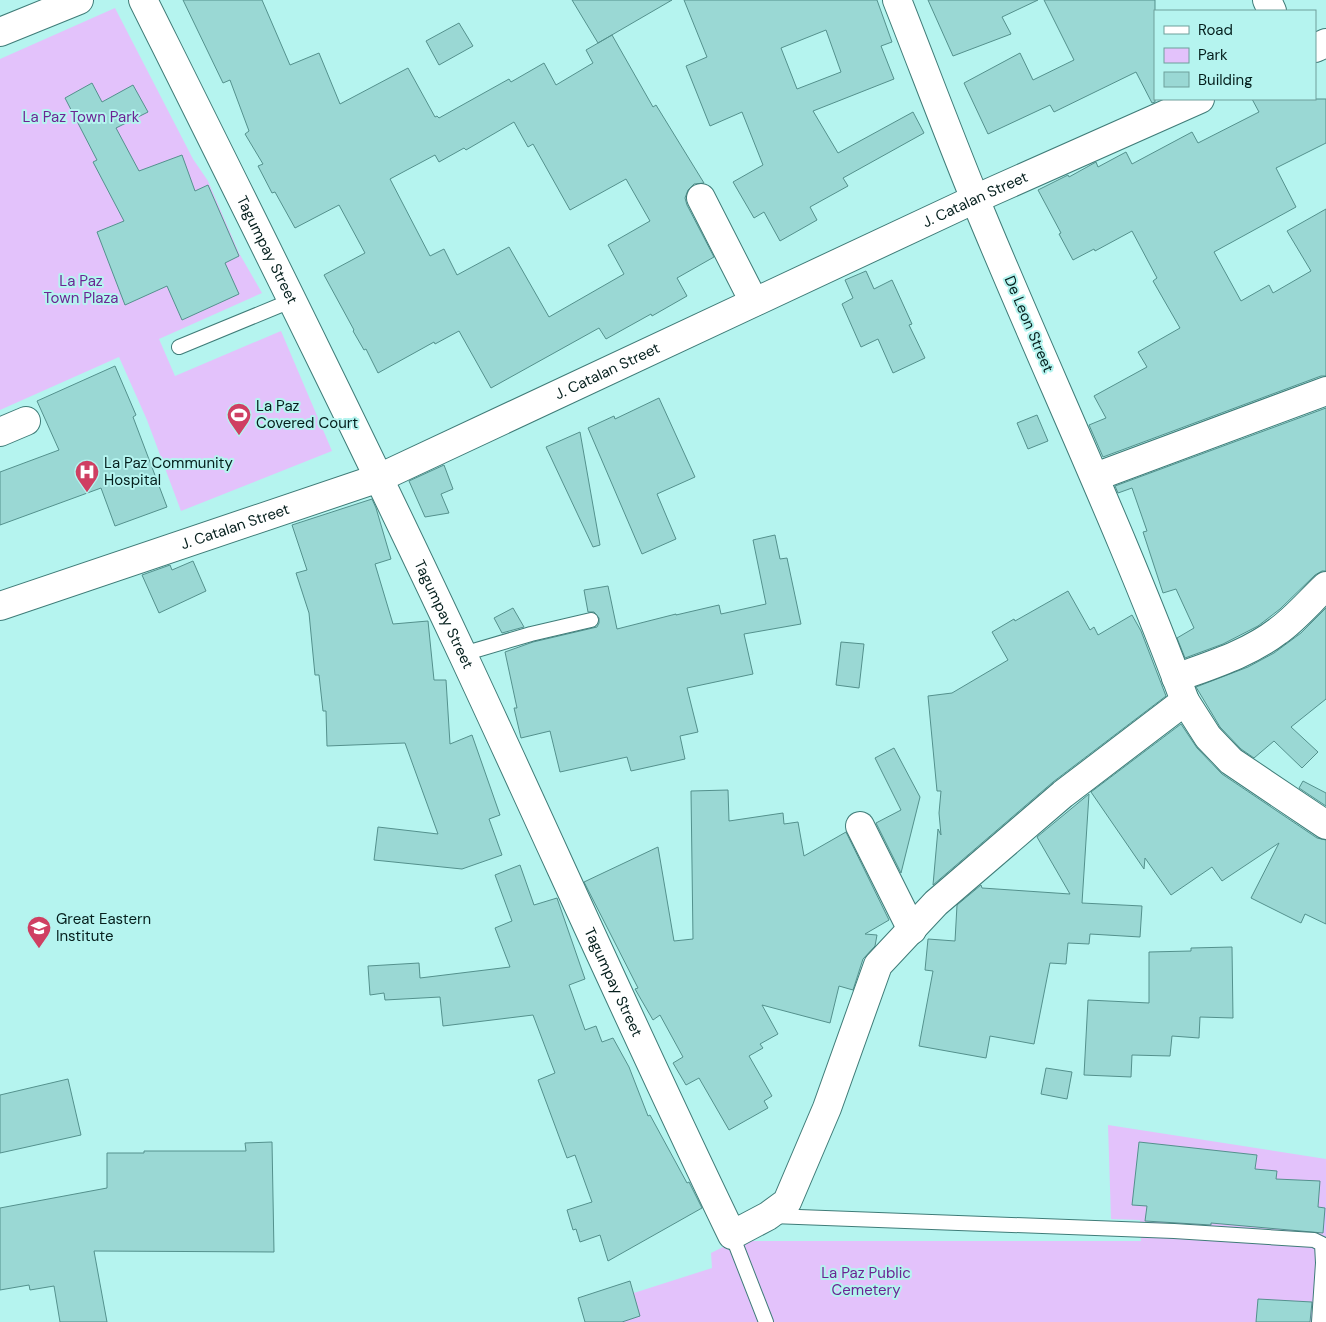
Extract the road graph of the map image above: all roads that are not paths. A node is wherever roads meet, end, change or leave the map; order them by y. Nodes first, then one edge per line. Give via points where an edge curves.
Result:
1 (79, 0) edge
2 (143, 0) edge
3 (897, 0) edge
4 (0, 32) edge
5 (1198, 100) edge
6 (700, 198) dead end
7 (975, 198) junction
8 (293, 300) junction
9 (754, 302) junction
10 (179, 347) dead end
11 (1326, 391) edge
12 (26, 421) dead end
13 (0, 432) edge
14 (1095, 477) junction
15 (379, 478) junction
16 (1326, 586) edge
17 (0, 606) edge
18 (591, 620) dead end
19 (463, 654) junction
20 (1181, 690) junction
21 (860, 826) dead end
22 (1326, 826) edge
23 (912, 930) junction
24 (768, 1216) junction
25 (732, 1235) junction
26 (766, 1322) edge
27 (1319, 1322) edge

1 - 4 street
2 - 8 street, Tagumpay Street
3 - 7 street, De Leon Street
5 - 7 street, J. Catalan Street
6 - 9 street
7 - 9 street, J. Catalan Street
7 - 14 street, De Leon Street
8 - 10 lane
8 - 15 street, Tagumpay Street
9 - 15 street, J. Catalan Street
11 - 14 street
12 - 13 street
14 - 20 street, De Leon Street
15 - 17 street, J. Catalan Street
15 - 19 street, Tagumpay Street
16 - 20 street via 1279,631
18 - 19 lane
19 - 25 street, Tagumpay Street
20 - 22 street, De Leon Street via 1208,738 1231,761
20 - 23 street via 936,903
21 - 23 street
23 - 24 street via 878,965 827,1108 791,1193 787,1202
24 - 25 street
24 - 27 lane via 1314,1240 1322,1244
25 - 26 lane

